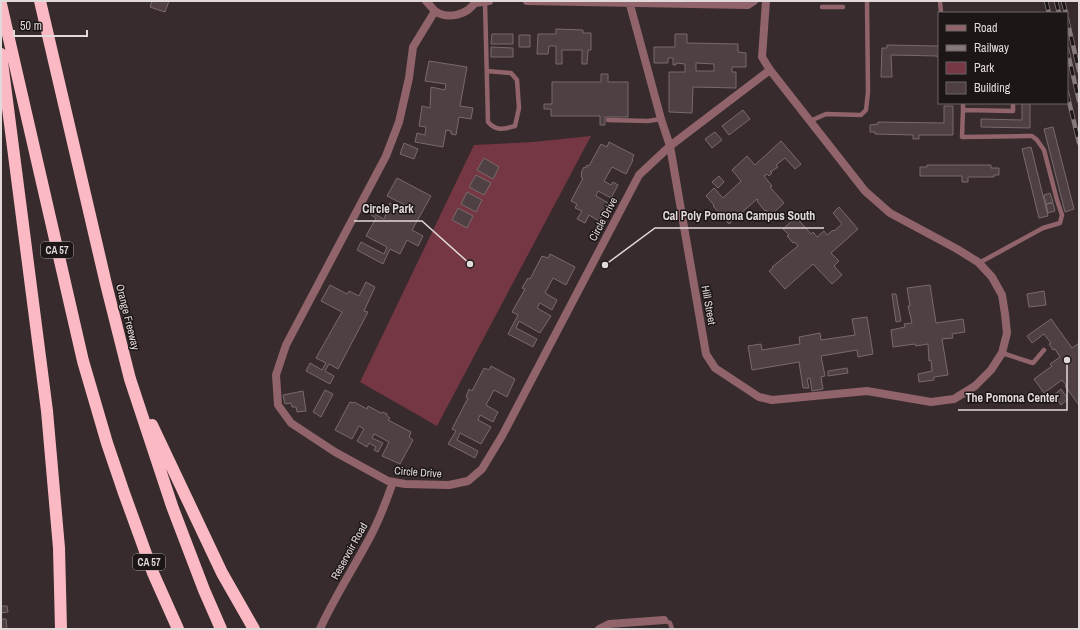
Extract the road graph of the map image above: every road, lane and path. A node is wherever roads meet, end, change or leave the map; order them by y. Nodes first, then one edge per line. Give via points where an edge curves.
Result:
1 (40, 1) edge
2 (426, 1) edge
3 (527, 1) edge
4 (754, 1) edge
5 (766, 1) edge
6 (868, 1) edge
7 (940, 1) edge
8 (482, 2) edge
9 (630, 2) edge
10 (1, 4) edge
11 (822, 7) dead end
12 (843, 7) dead end
13 (435, 11) junction
14 (941, 12) edge
15 (1, 54) edge
16 (770, 70) junction
17 (487, 71) junction
18 (964, 104) edge
19 (1013, 104) edge
20 (963, 110) junction
21 (662, 119) junction
22 (608, 120) dead end
23 (810, 121) junction
24 (670, 146) junction
25 (979, 263) junction
26 (1044, 350) dead end
27 (1002, 353) junction
28 (130, 379) junction
29 (394, 482) junction
30 (664, 620) joint
31 (61, 629) edge
32 (178, 629) edge
33 (221, 629) edge
34 (254, 629) edge
35 (320, 629) edge
36 (599, 629) edge
37 (672, 629) edge

1 - 28 highway, Orange Freeway
2 - 13 street
3 - 9 street
4 - 9 street via 748,5
5 - 16 street, Hill Street via 762,57
6 - 23 lane via 866,110 861,115 826,114
7 - 14 lane
8 - 13 street via 463,14 447,16
8 - 17 lane
9 - 21 street, Hill Street
10 - 32 highway, CA 57 via 83,361 124,493 153,573
11 - 12 lane
13 - 29 street, Circle Drive via 413,47 399,122 386,156 286,346 276,375 278,405 290,423 335,452
15 - 31 highway via 47,411 59,548
16 - 23 street, Hill Street
16 - 24 street, Circle Drive
17 - 17 lane via 488,122 493,128 515,126 519,108 518,80 511,73
18 - 20 lane
19 - 20 lane via 1013,111
20 - 25 lane via 962,136 1032,136 1037,140 1044,150 1062,215 1060,223 1043,228
21 - 22 lane
21 - 24 street, Hill Street
23 - 25 street, Hill Street via 865,191 890,213
24 - 27 street, Hill Street via 706,354 715,368 759,397 772,400 867,391 931,402 954,398 975,386 991,370
24 - 29 street, Circle Drive via 639,175 502,436 482,469 468,481 449,485
25 - 27 street, Hill Street via 992,277 1002,295 1007,333
26 - 27 lane via 1033,363
28 - 33 highway, Orange Freeway via 172,506
28 - 34 highway via 222,573
29 - 35 street, Reservoir Road via 369,539
30 - 36 street via 609,624
30 - 37 lane via 670,623

